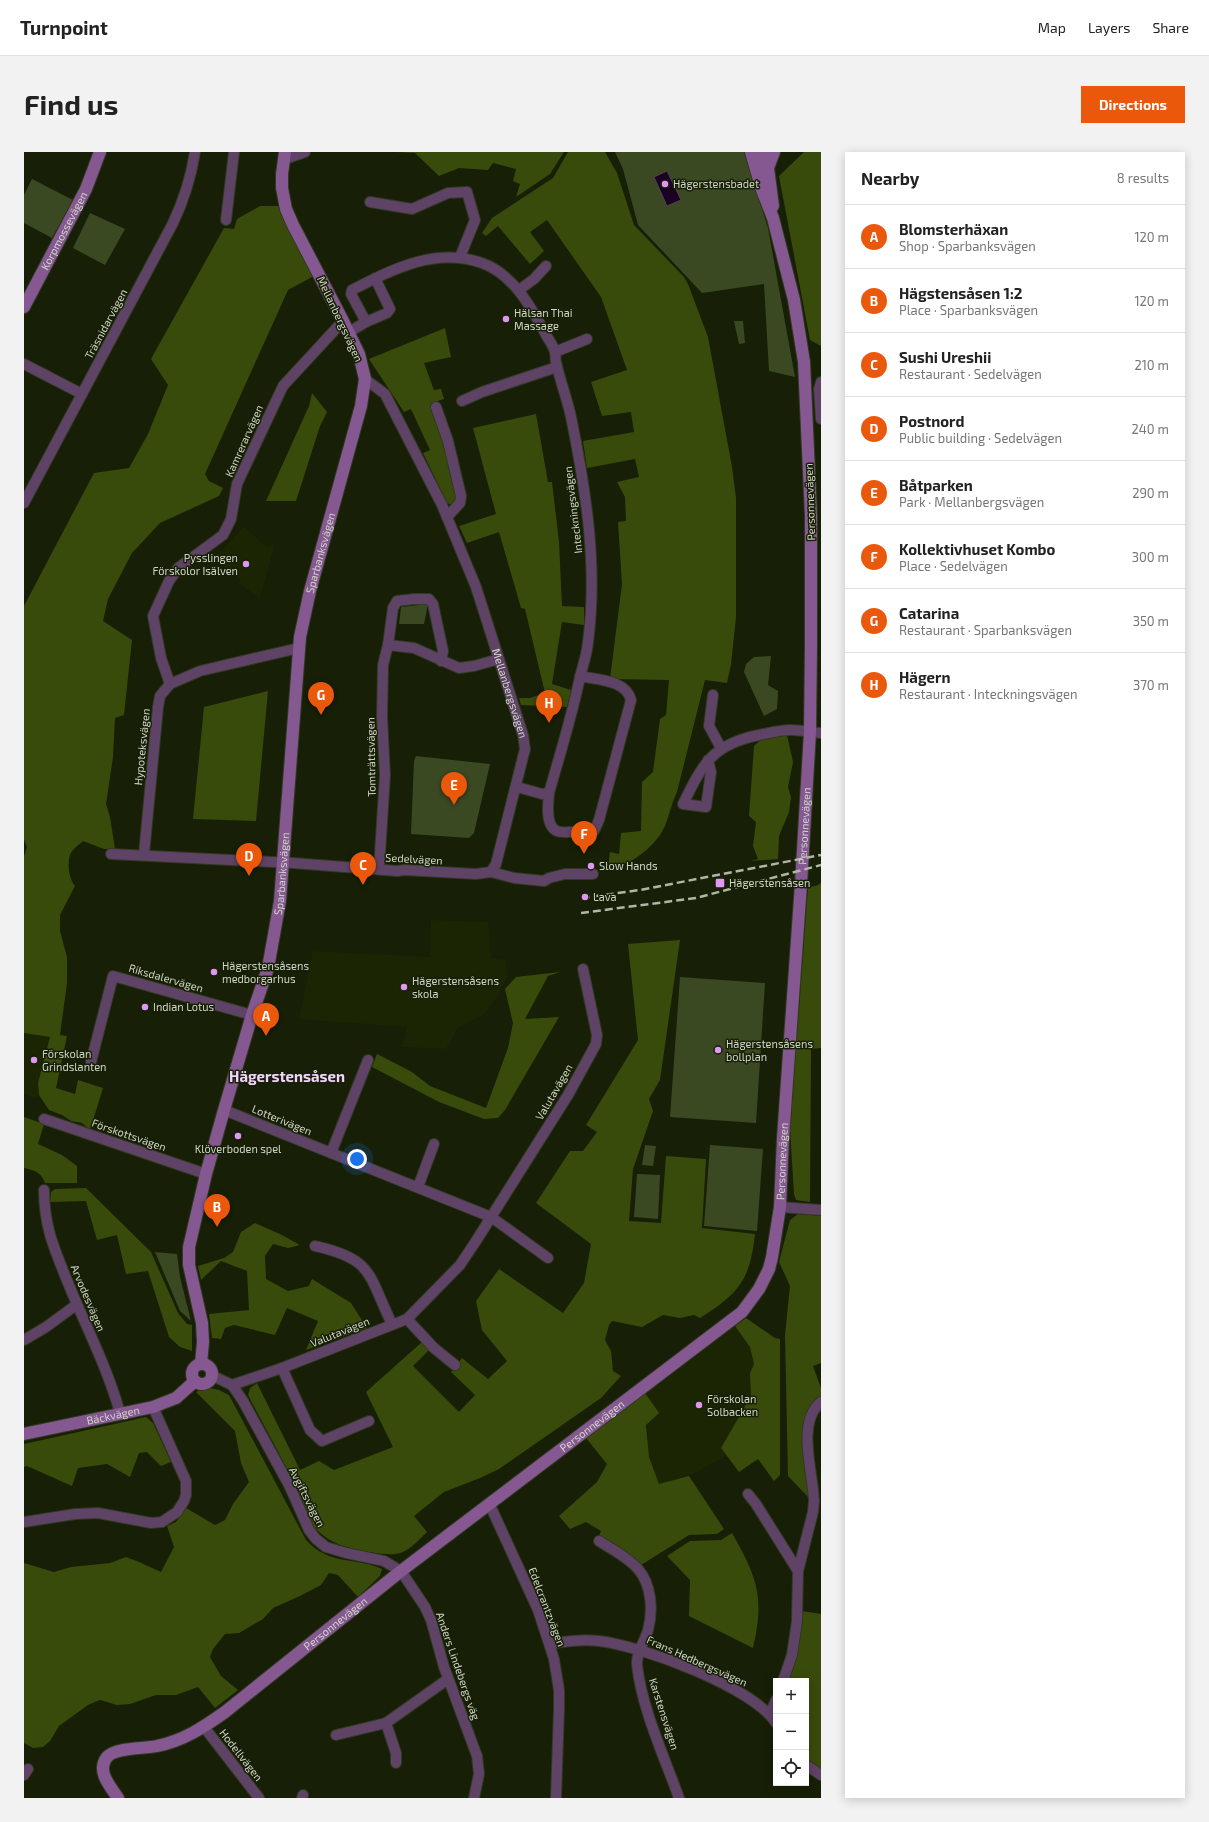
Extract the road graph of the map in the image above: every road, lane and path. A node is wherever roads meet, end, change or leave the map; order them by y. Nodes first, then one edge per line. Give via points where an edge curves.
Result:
1 (100, 152) edge
2 (195, 152) edge
3 (234, 152) edge
4 (305, 152) edge
5 (751, 152) edge
6 (762, 152) edge
7 (774, 152) edge
8 (285, 155) edge
9 (770, 182) junction
10 (370, 202) dead end
11 (773, 218) junction
12 (226, 220) dead end
13 (460, 257) junction
14 (546, 266) dead end
15 (375, 278) junction
16 (519, 290) junction
17 (24, 307) edge
18 (366, 322) junction
19 (346, 326) junction
20 (587, 339) dead end
21 (555, 352) junction
22 (24, 364) edge
23 (557, 367) junction
24 (365, 379) junction
25 (821, 382) edge
26 (82, 394) junction
27 (462, 401) dead end
28 (436, 407) dead end
29 (821, 420) edge
30 (24, 503) edge
31 (816, 516) edge
32 (447, 517) junction
33 (388, 645) junction
34 (299, 648) junction
35 (499, 659) junction
36 (441, 661) junction
37 (580, 676) junction
38 (170, 684) junction
39 (713, 695) dead end
40 (815, 732) edge
41 (721, 748) junction
42 (708, 760) dead end
43 (517, 787) junction
44 (549, 793) junction
45 (111, 854) dead end
46 (144, 854) junction
47 (284, 862) junction
48 (378, 869) junction
49 (491, 872) junction
50 (593, 874) dead end
51 (583, 969) dead end
52 (252, 1015) junction
53 (368, 1060) dead end
54 (91, 1062) dead end
55 (224, 1110) junction
56 (44, 1119) dead end
57 (434, 1144) dead end
58 (331, 1153) junction
59 (206, 1174) junction
60 (418, 1187) junction
61 (44, 1190) dead end
62 (780, 1207) junction
63 (821, 1210) edge
64 (491, 1217) junction
65 (315, 1246) dead end
66 (548, 1258) dead end
67 (76, 1305) junction
68 (407, 1319) junction
69 (392, 1324) junction
70 (24, 1340) edge
71 (201, 1364) junction
72 (454, 1365) dead end
73 (282, 1368) junction
74 (212, 1376) junction
75 (195, 1381) junction
76 (232, 1385) junction
77 (821, 1402) edge
78 (153, 1407) junction
79 (120, 1413) junction
80 (369, 1421) dead end
81 (24, 1434) edge
82 (748, 1494) dead end
83 (489, 1503) junction
84 (24, 1522) edge
85 (599, 1541) dead end
86 (401, 1571) junction
87 (798, 1571) junction
88 (550, 1644) junction
89 (641, 1649) junction
90 (784, 1678) edge
91 (448, 1680) junction
92 (773, 1718) edge
93 (386, 1723) junction
94 (204, 1727) junction
95 (336, 1735) dead end
96 (396, 1762) dead end
97 (809, 1766) edge
98 (821, 1775) edge
99 (118, 1798) edge
100 (259, 1798) edge
101 (474, 1798) edge
102 (556, 1798) edge
103 (680, 1798) edge

1 - 17 street, Korpmossevägen via 86,189
2 - 26 street, Träsnidarvägen via 182,205
3 - 12 street
4 - 8 street
5 - 11 street, Personnevägen
6 - 9 street, Personnevägen
7 - 9 street, Personnevägen via 768,168
8 - 19 street, Mellanbergsvägen via 282,188 289,217
9 - 11 street, Personnevägen
10 - 13 street via 412,210 448,193 468,192 475,220
11 - 31 street, Personnevägen via 794,300 804,362
13 - 15 street, Inteckningsvägen via 419,261
13 - 16 street, Inteckningsvägen via 484,264 501,274
14 - 16 street
15 - 18 street, Inteckningsvägen via 352,290 351,294
15 - 18 street via 390,309 387,313
16 - 21 street, Inteckningsvägen
18 - 19 street
19 - 24 street, Mellanbergsvägen via 359,354
19 - 38 street, Kamrerarvägen via 282,386 237,484 231,519 223,535 178,568 169,581 154,616 161,658
20 - 21 street
21 - 23 street, Inteckningsvägen
22 - 26 street
23 - 27 street
23 - 37 street, Inteckningsvägen via 571,415 589,524 592,593 588,643
24 - 32 street, Mellanbergsvägen via 385,394
24 - 34 street, Sparbanksvägen via 361,406 310,591
25 - 29 street
26 - 30 street, Träsnidarvägen
28 - 32 street via 448,441 461,496 460,504
31 - 40 street, Personnevägen
32 - 35 street, Mellanbergsvägen via 476,588
33 - 36 street via 414,648
33 - 36 street, Tomträttsvägen via 397,601 429,599 433,604 443,651
33 - 48 street, Tomträttsvägen via 383,666 385,775
34 - 38 street via 200,671
34 - 47 street, Sparbanksvägen
35 - 36 street via 458,668
35 - 43 street, Mellanbergsvägen via 525,749
37 - 44 street, Inteckningsvägen
37 - 44 street, Inteckningsvägen via 624,688 631,700 594,831 558,832 553,829 548,808
38 - 46 street, Hypoteksvägen via 160,696 158,707
39 - 41 street via 709,726
40 - 41 street via 770,732 748,737
40 - 62 street, Personnevägen via 801,884
41 - 42 street
43 - 44 street via 542,794
43 - 49 street, Mellanbergsvägen via 496,864
45 - 46 street, Sedelvägen
46 - 47 street, Sedelvägen
47 - 48 street, Sedelvägen
47 - 52 street, Sparbanksvägen via 268,968
48 - 49 street, Sedelvägen via 476,874
49 - 50 street, Sedelvägen via 514,878 544,881 565,874
51 - 64 street, Valutavägen via 597,1035 596,1044 568,1095
52 - 54 street, Riksdalervägen via 113,976
52 - 55 street, Sparbanksvägen
53 - 58 street
55 - 58 street, Lotterivägen
55 - 59 street, Sparbanksvägen
56 - 59 street, Förskottsvägen
57 - 60 street
58 - 60 street, Lotterivägen
59 - 71 street, Sparbanksvägen via 188,1254 202,1324
60 - 64 street, Lotterivägen
61 - 67 street, Arvodesvägen via 44,1207 51,1240
62 - 63 street
62 - 83 street, Personnevägen via 768,1269 742,1312
64 - 66 street
64 - 68 street, Valutavägen via 460,1265
65 - 69 street via 344,1253 365,1268 374,1281
67 - 70 street via 46,1328
67 - 79 street, Arvodesvägen via 110,1382
68 - 69 street, Valutavägen
68 - 72 street
69 - 73 street, Valutavägen
71 - 74 street via 210,1367
71 - 75 street via 195,1366 192,1372
73 - 76 street, Valutavägen
73 - 80 street via 310,1430 322,1441
74 - 75 street via 210,1382 204,1384
74 - 76 street
75 - 78 street, Bäckvägen via 176,1398
76 - 86 street, Avgiftsvägen via 247,1408 316,1539 326,1547 384,1561
77 - 87 street via 811,1413 807,1429 814,1506
78 - 79 street, Bäckvägen
78 - 84 street via 186,1481 186,1495 177,1512 162,1522 151,1523 98,1514 75,1514
79 - 81 street, Bäckvägen
82 - 87 street
83 - 86 street, Personnevägen
83 - 88 street, Edelcrantzvägen via 538,1610
85 - 89 street, Karstensvägen via 639,1569 645,1582 651,1611
86 - 91 street, Anders Lindebergs väg via 431,1620
86 - 94 street, Personnevägen
87 - 90 street via 797,1621 792,1655
88 - 89 street, Frans Hedbergsvägen via 588,1640
88 - 102 street, Edelcrantzvägen via 558,1690
89 - 92 street, Frans Hedbergsvägen via 725,1684 751,1699
89 - 103 street, Karstensvägen via 637,1663 640,1685
91 - 93 street
91 - 101 street, Anders Lindebergs väg via 479,1765
93 - 95 street
93 - 96 street via 396,1753
94 - 99 street, Personnevägen via 158,1746 115,1751 109,1755 103,1768 106,1781
94 - 100 street, Hodellvägen
97 - 98 street

